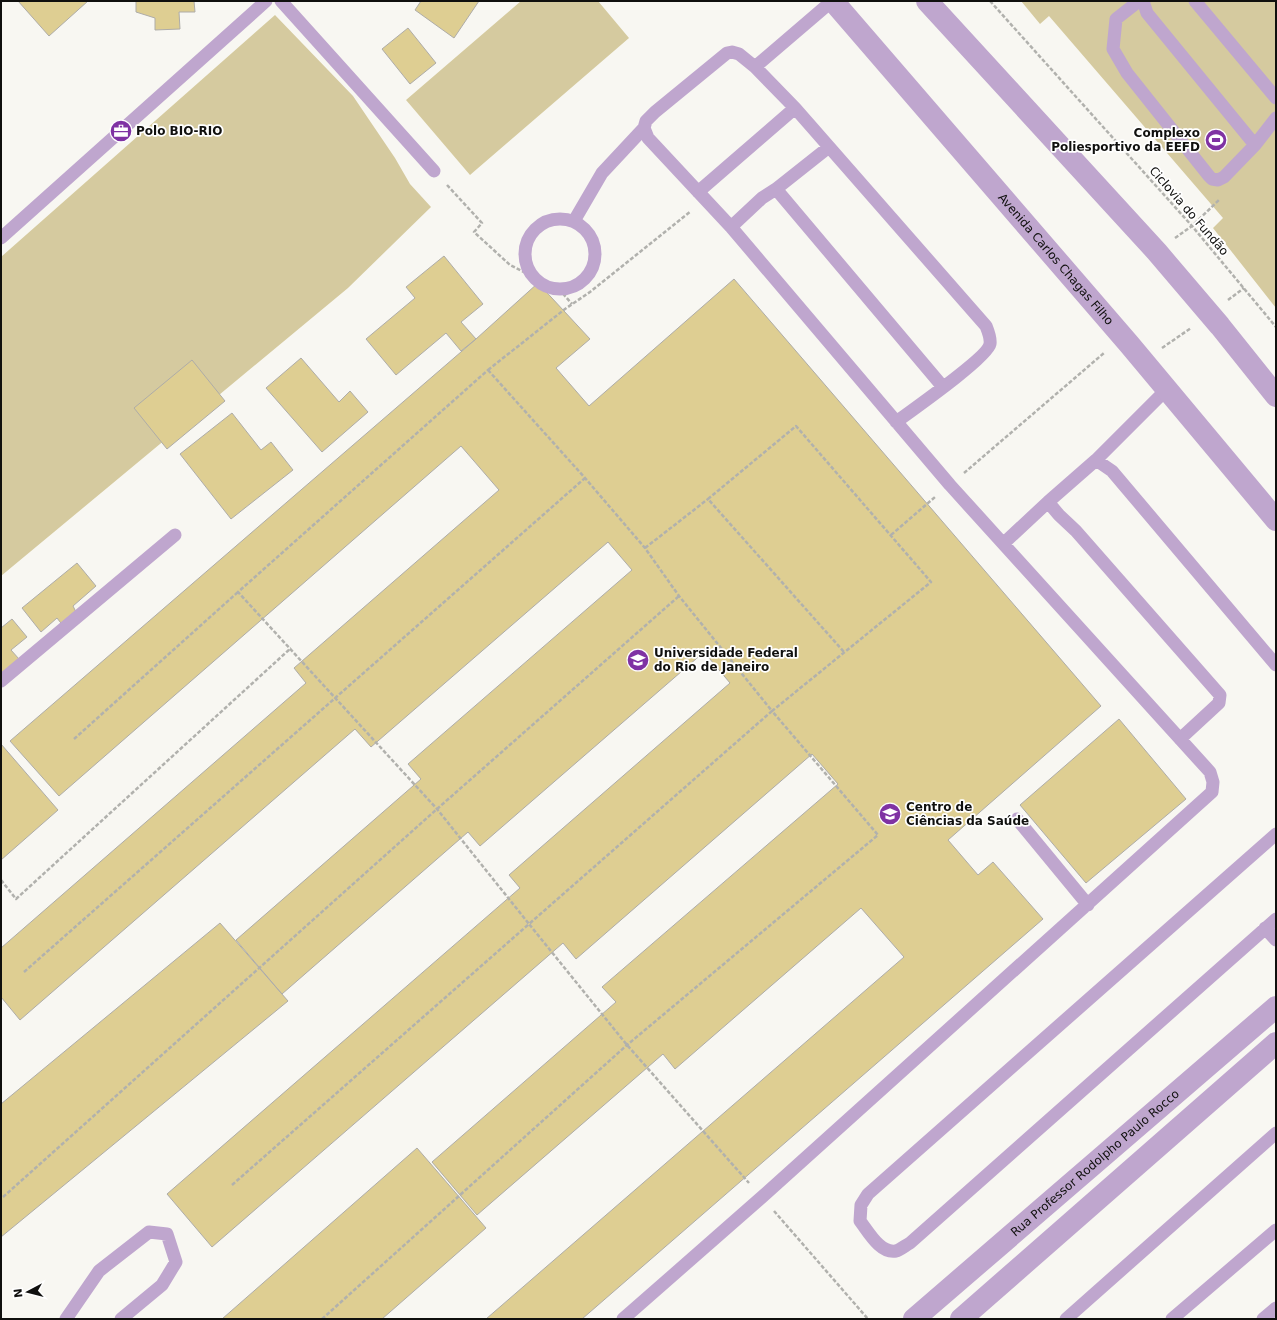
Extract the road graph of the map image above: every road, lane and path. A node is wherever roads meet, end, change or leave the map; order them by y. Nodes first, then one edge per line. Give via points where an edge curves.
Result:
1 (266, 1) edge
2 (281, 1) edge
3 (833, 1) edge
4 (927, 1) edge
5 (990, 1) edge
6 (1139, 1) edge
7 (1144, 1) edge
8 (1195, 1) edge
9 (755, 67) junction
10 (1276, 98) edge
11 (795, 108) junction
12 (1276, 118) edge
13 (644, 128) junction
14 (1255, 145) junction
15 (829, 147) junction
16 (434, 171) joint
17 (776, 189) junction
18 (702, 196) junction
19 (574, 222) junction
20 (731, 227) junction
21 (1, 238) edge
22 (534, 277) junction
23 (559, 289) junction
24 (572, 304) junction
25 (1276, 327) edge
26 (1123, 337) junction
27 (488, 370) junction
28 (943, 387) junction
29 (1167, 389) junction
30 (1276, 396) edge
31 (896, 422) junction
32 (1096, 460) junction
33 (585, 478) junction
34 (950, 485) junction
35 (708, 499) junction
36 (1048, 502) junction
37 (1276, 520) edge
38 (175, 535) dead end
39 (892, 535) junction
40 (1004, 543) junction
41 (645, 548) junction
42 (238, 592) junction
43 (679, 596) junction
44 (291, 648) junction
45 (844, 652) junction
46 (1276, 665) edge
47 (1, 681) edge
48 (336, 698) junction
49 (772, 711) junction
50 (74, 739) dead end
51 (1180, 739) junction
52 (437, 809) junction
53 (1017, 819) dead end
54 (1276, 834) edge
55 (1, 880) edge
56 (1088, 905) junction
57 (1276, 919) edge
58 (529, 924) junction
59 (1265, 928) junction
60 (1276, 940) edge
61 (24, 972) dead end
62 (1276, 1007) edge
63 (1276, 1043) edge
64 (627, 1045) junction
65 (1276, 1133) edge
66 (232, 1185) dead end
67 (2, 1197) dead end
68 (762, 1197) junction
69 (1276, 1230) edge
70 (1276, 1308) edge
71 (66, 1319) edge
72 (121, 1319) edge
73 (322, 1319) edge
74 (623, 1319) edge
75 (868, 1319) edge
76 (914, 1319) edge
77 (961, 1319) edge
78 (1066, 1319) edge
79 (1172, 1319) edge
80 (1263, 1319) edge

1 - 21 lane
2 - 16 lane
3 - 9 lane
3 - 26 street, Avenida Carlos Chagas Filho
4 - 30 street via 1157,252
5 - 25 path, Ciclovia do Fundão via 1192,226
6 - 14 lane via 1116,19 1113,49 1127,73 1209,176 1218,180 1224,177
7 - 14 lane via 1147,13
8 - 10 lane
9 - 11 lane
9 - 13 lane via 739,54 727,53 655,112 646,121
11 - 15 lane
11 - 18 lane
12 - 14 lane
13 - 18 lane via 648,138
13 - 19 lane via 602,173
15 - 17 lane
15 - 28 lane via 986,326 990,345 974,362
16 - 22 path via 482,223 474,232 481,240 510,265
17 - 20 lane via 762,198
17 - 28 lane
18 - 20 lane
18 - 24 path via 590,292
19 - 22 lane via 563,218 551,219 540,224 532,233 526,243 525,255 527,267
19 - 23 lane via 583,227 590,236 595,256 587,276 579,283
20 - 31 lane
22 - 23 lane via 541,283
23 - 24 path
24 - 27 path
26 - 29 street, Avenida Carlos Chagas Filho
26 - 34 path
27 - 33 path
27 - 42 path
28 - 31 lane
29 - 32 lane
29 - 37 street, Avenida Carlos Chagas Filho
31 - 34 lane
32 - 36 lane
32 - 46 lane via 1112,471
33 - 41 path
33 - 48 path
34 - 39 path
34 - 40 lane
35 - 39 path via 796,426
35 - 41 path
35 - 45 path
36 - 40 lane
36 - 51 lane via 1220,695 1219,703
38 - 47 lane
39 - 45 path via 932,582
40 - 51 lane
41 - 43 path
42 - 44 path
42 - 50 path
43 - 49 path
43 - 52 path
44 - 48 path
44 - 55 path via 16,899
45 - 49 path
48 - 52 path
48 - 61 path
49 - 58 path
49 - 64 path via 878,835
51 - 56 lane via 1210,772 1212,792
52 - 58 path
52 - 67 path
53 - 56 lane
54 - 59 lane via 868,1194 861,1204 860,1220 878,1244 887,1250 896,1251 910,1243
56 - 68 lane
57 - 59 lane
58 - 64 path
58 - 66 path
59 - 60 lane
62 - 76 street, Rua Professor Rodolpho Paulo Rocco
63 - 77 street
64 - 68 path
64 - 73 path
65 - 78 lane
68 - 74 lane
68 - 75 path
69 - 79 lane
70 - 80 lane
71 - 72 lane via 99,1270 149,1232 167,1234 176,1262 162,1285

